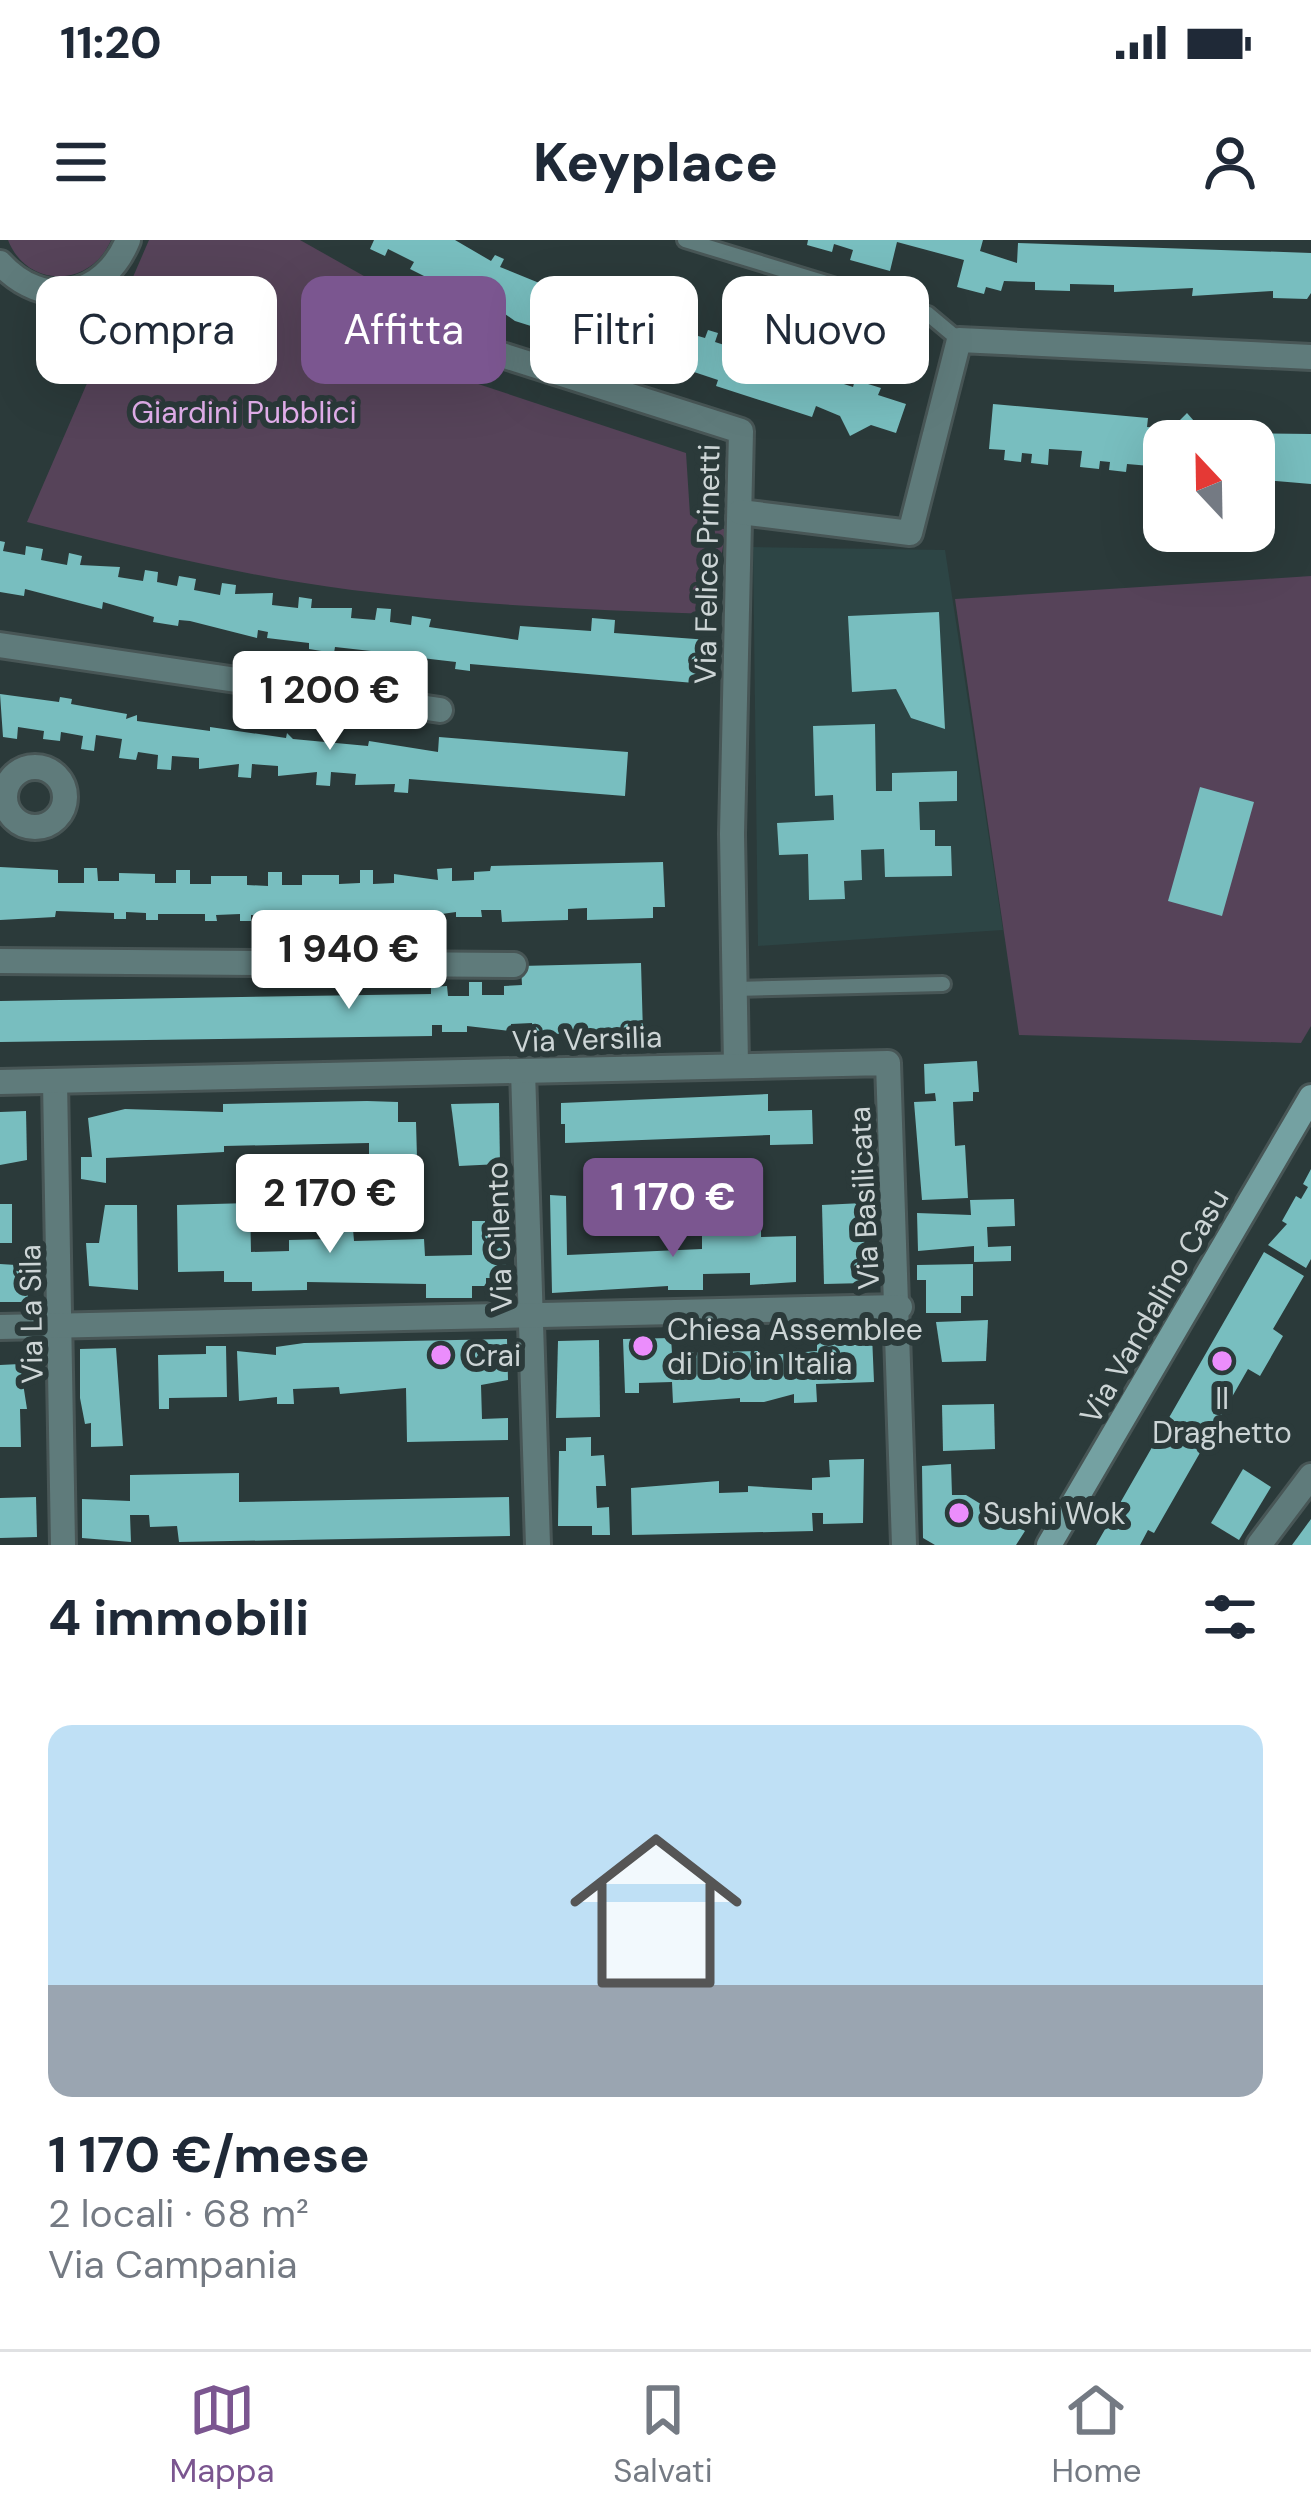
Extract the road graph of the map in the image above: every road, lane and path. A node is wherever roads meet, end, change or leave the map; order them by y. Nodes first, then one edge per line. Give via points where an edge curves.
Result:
1 (128, 240) edge
2 (685, 240) edge
3 (0, 263) edge
4 (958, 340) junction
5 (506, 357) edge
6 (1311, 357) edge
7 (740, 512) junction
8 (0, 645) edge
9 (440, 710) dead end
10 (0, 961) edge
11 (514, 965) dead end
12 (943, 984) dead end
13 (734, 989) junction
14 (888, 1063) joint
15 (736, 1065) junction
16 (524, 1071) junction
17 (55, 1081) junction
18 (0, 1082) edge
19 (1311, 1096) edge
20 (900, 1307) junction
21 (532, 1314) junction
22 (62, 1326) junction
23 (0, 1327) edge
24 (1308, 1485) edge
25 (63, 1545) edge
26 (538, 1545) edge
27 (904, 1545) edge
28 (1049, 1545) edge
29 (1259, 1545) edge

1 - 3 street via 105,277 62,295 37,291
2 - 4 lane via 928,314
4 - 6 street
4 - 7 street via 910,533
5 - 7 street, Via Felice Prinetti via 741,431
7 - 13 street, Via Felice Prinetti
8 - 9 street
10 - 11 street
12 - 13 lane
13 - 15 street, Via Felice Prinetti
14 - 15 street, Via Versilia
14 - 20 street, Via Basilicata
15 - 16 street, Via Versilia
16 - 17 street, Via Versilia
16 - 21 street, Via Cilento
17 - 18 street, Via Versilia
17 - 22 street, Via La Sila
19 - 28 main road, Via Vandalino Casu
20 - 21 street
20 - 27 street, Via Basilicata
21 - 22 street
21 - 26 street, Via Cilento
22 - 23 street
22 - 25 street, Via La Sila
24 - 29 street

